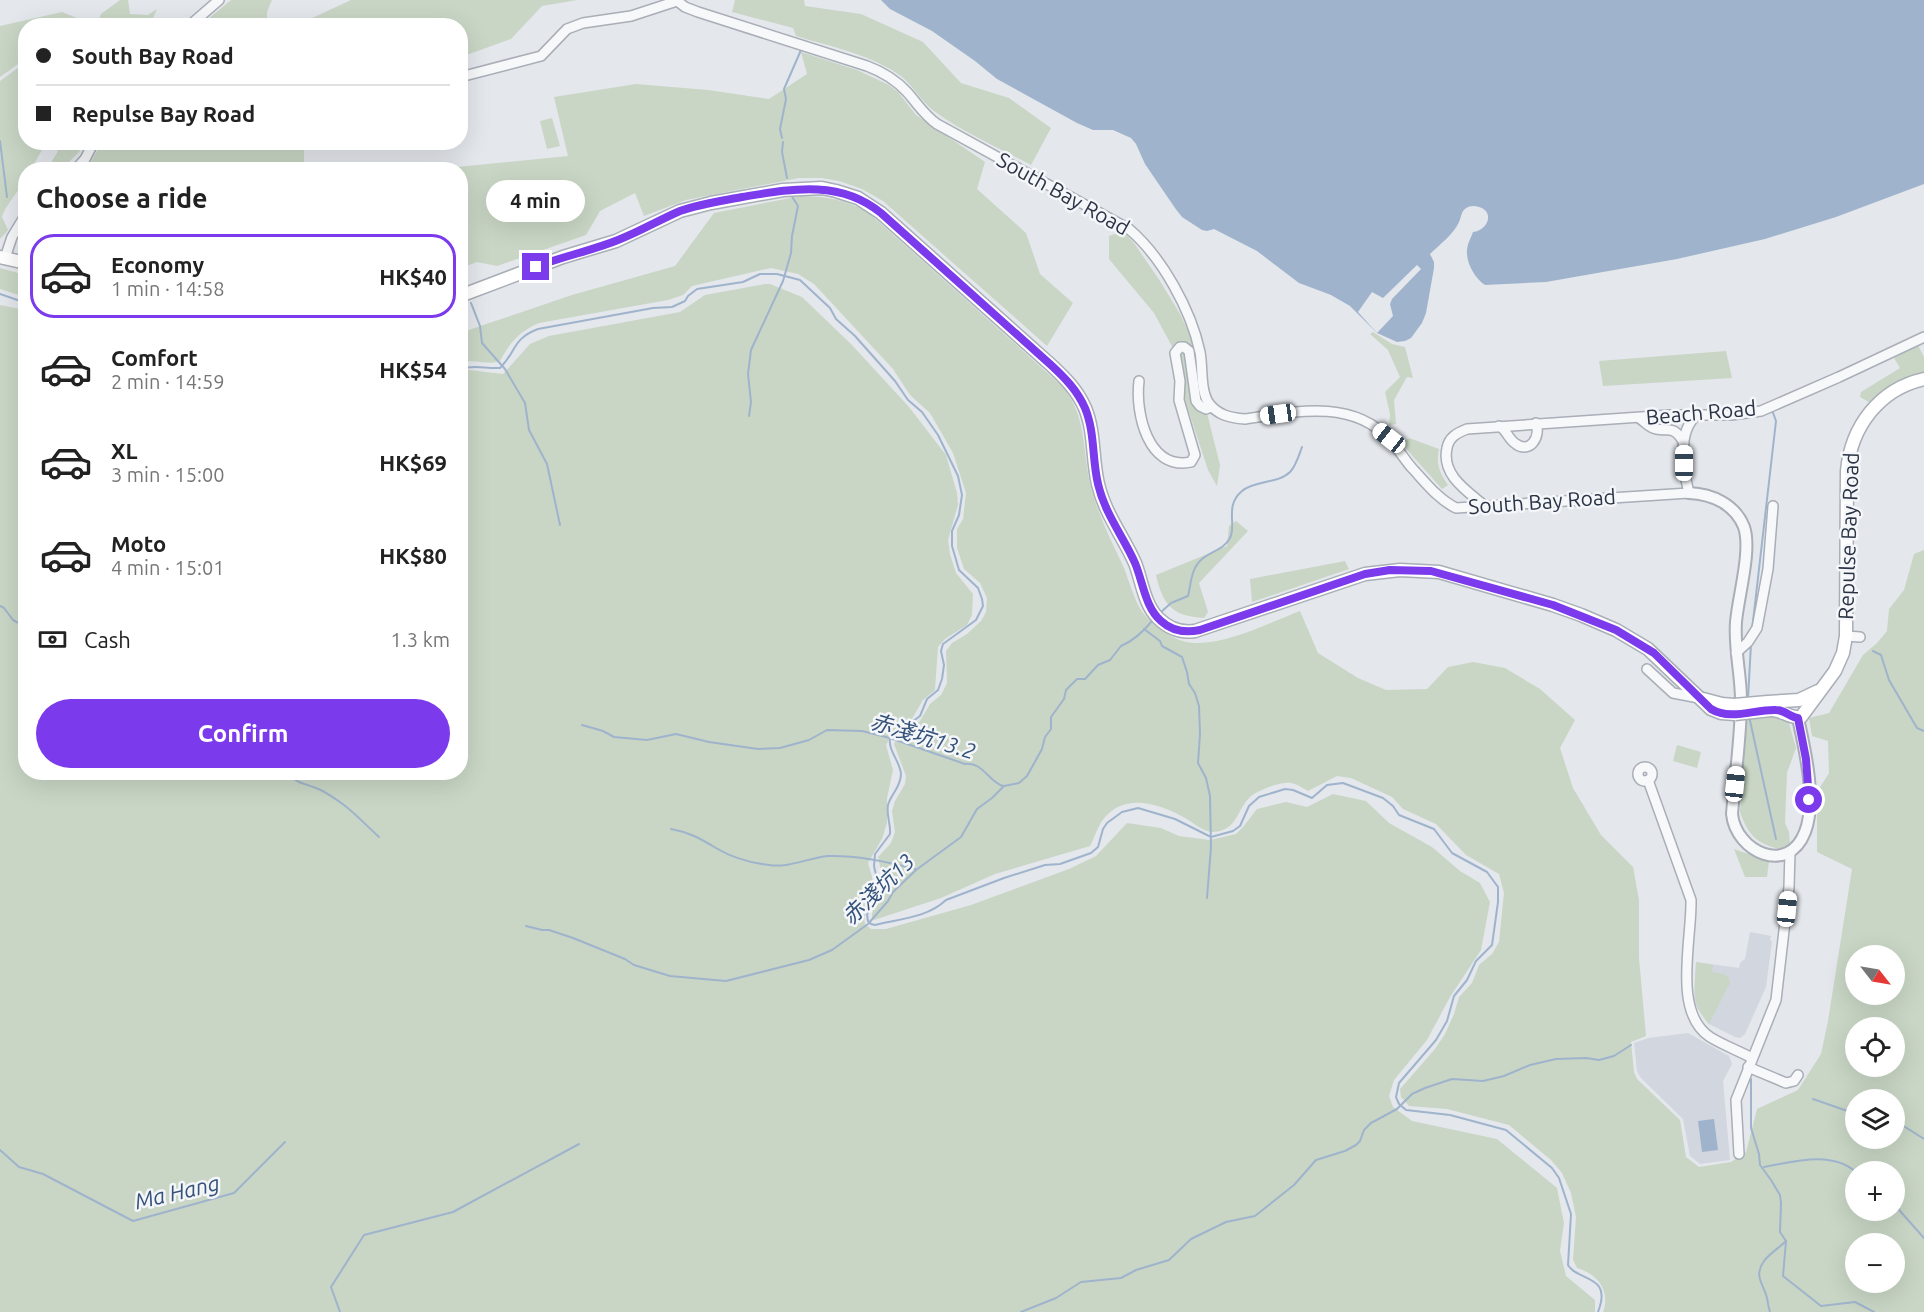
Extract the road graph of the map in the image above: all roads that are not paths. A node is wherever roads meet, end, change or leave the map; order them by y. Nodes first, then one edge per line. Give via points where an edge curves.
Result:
1 (219, 0) edge
2 (676, 1) edge
3 (198, 18) edge
4 (468, 75) edge
5 (18, 227) edge
6 (3, 258) edge
7 (18, 261) edge
8 (468, 293) edge
9 (1924, 337) edge
10 (1924, 379) edge
11 (1139, 381) dead end
12 (1211, 406) junction
13 (1698, 414) junction
14 (1639, 418) junction
15 (1536, 423) junction
16 (1499, 426) junction
17 (1684, 443) junction
18 (1689, 493) junction
19 (1485, 506) junction
20 (1773, 506) dead end
21 (1846, 636) junction
22 (1860, 637) dead end
23 (1739, 650) junction
24 (1647, 669) dead end
25 (1823, 687) junction
26 (1699, 698) junction
27 (1796, 700) junction
28 (1769, 706) junction
29 (1798, 716) junction
30 (1648, 780) dead end
31 (1790, 852) junction
32 (1752, 1058) junction
33 (1748, 1067) junction
34 (1798, 1075) dead end
35 (1738, 1154) dead end

1 - 3 street
2 - 4 street, South Bay Road via 631,16 583,23 567,29 541,56
2 - 12 street, South Bay Road via 698,12 884,73 937,124 1129,229 1150,250 1187,313 1200,352 1204,392
5 - 6 street
6 - 7 main road
8 - 26 main road, Repulse Bay Road via 563,256 616,241 696,206 800,188 843,192 881,213 1072,386 1088,416 1097,480 1106,509 1135,565 1150,606 1166,625 1182,631 1200,630 1365,574 1431,571 1553,605 1609,626 1648,649
9 - 13 street, Beach Road via 1761,411
10 - 21 main road, Repulse Bay Road via 1882,399 1863,421 1851,446 1847,471
11 - 12 street via 1143,425 1155,449 1170,462 1191,462 1195,455 1179,400 1175,352 1180,347 1190,351 1196,401 1206,409
12 - 19 street, South Bay Road via 1232,418 1319,410 1353,417 1389,438 1446,503 1456,508
13 - 14 street, Beach Road
13 - 17 street via 1688,425
14 - 15 street, Beach Road
14 - 17 street via 1653,428 1672,430
15 - 16 street, Beach Road
15 - 16 street via 1538,436 1528,446 1515,444
16 - 19 street, Beach Road via 1458,432 1447,445 1446,466 1452,476
17 - 18 street
18 - 19 street, South Bay Road
18 - 23 street, South Bay Road via 1709,495 1725,503 1743,527 1746,548 1736,622
20 - 23 street via 1768,569 1757,628
21 - 22 street
21 - 25 main road, Repulse Bay Road via 1841,660
23 - 31 street, South Bay Road via 1741,699 1733,823 1740,837 1756,850 1782,856
24 - 26 street via 1673,693
25 - 27 main road, Repulse Bay Road
25 - 29 main road, Repulse Bay Road
26 - 28 main road, Repulse Bay Road, bridge via 1715,711
27 - 28 main road, Repulse Bay Road
27 - 29 main road via 1788,707
28 - 29 main road, Repulse Bay Road
29 - 31 street via 1806,759 1809,813 1804,833
30 - 32 street via 1691,900 1686,991 1691,1014 1697,1026 1710,1037
31 - 32 street via 1790,887 1776,1000
32 - 33 street
33 - 34 street via 1786,1083
33 - 35 street via 1736,1100

